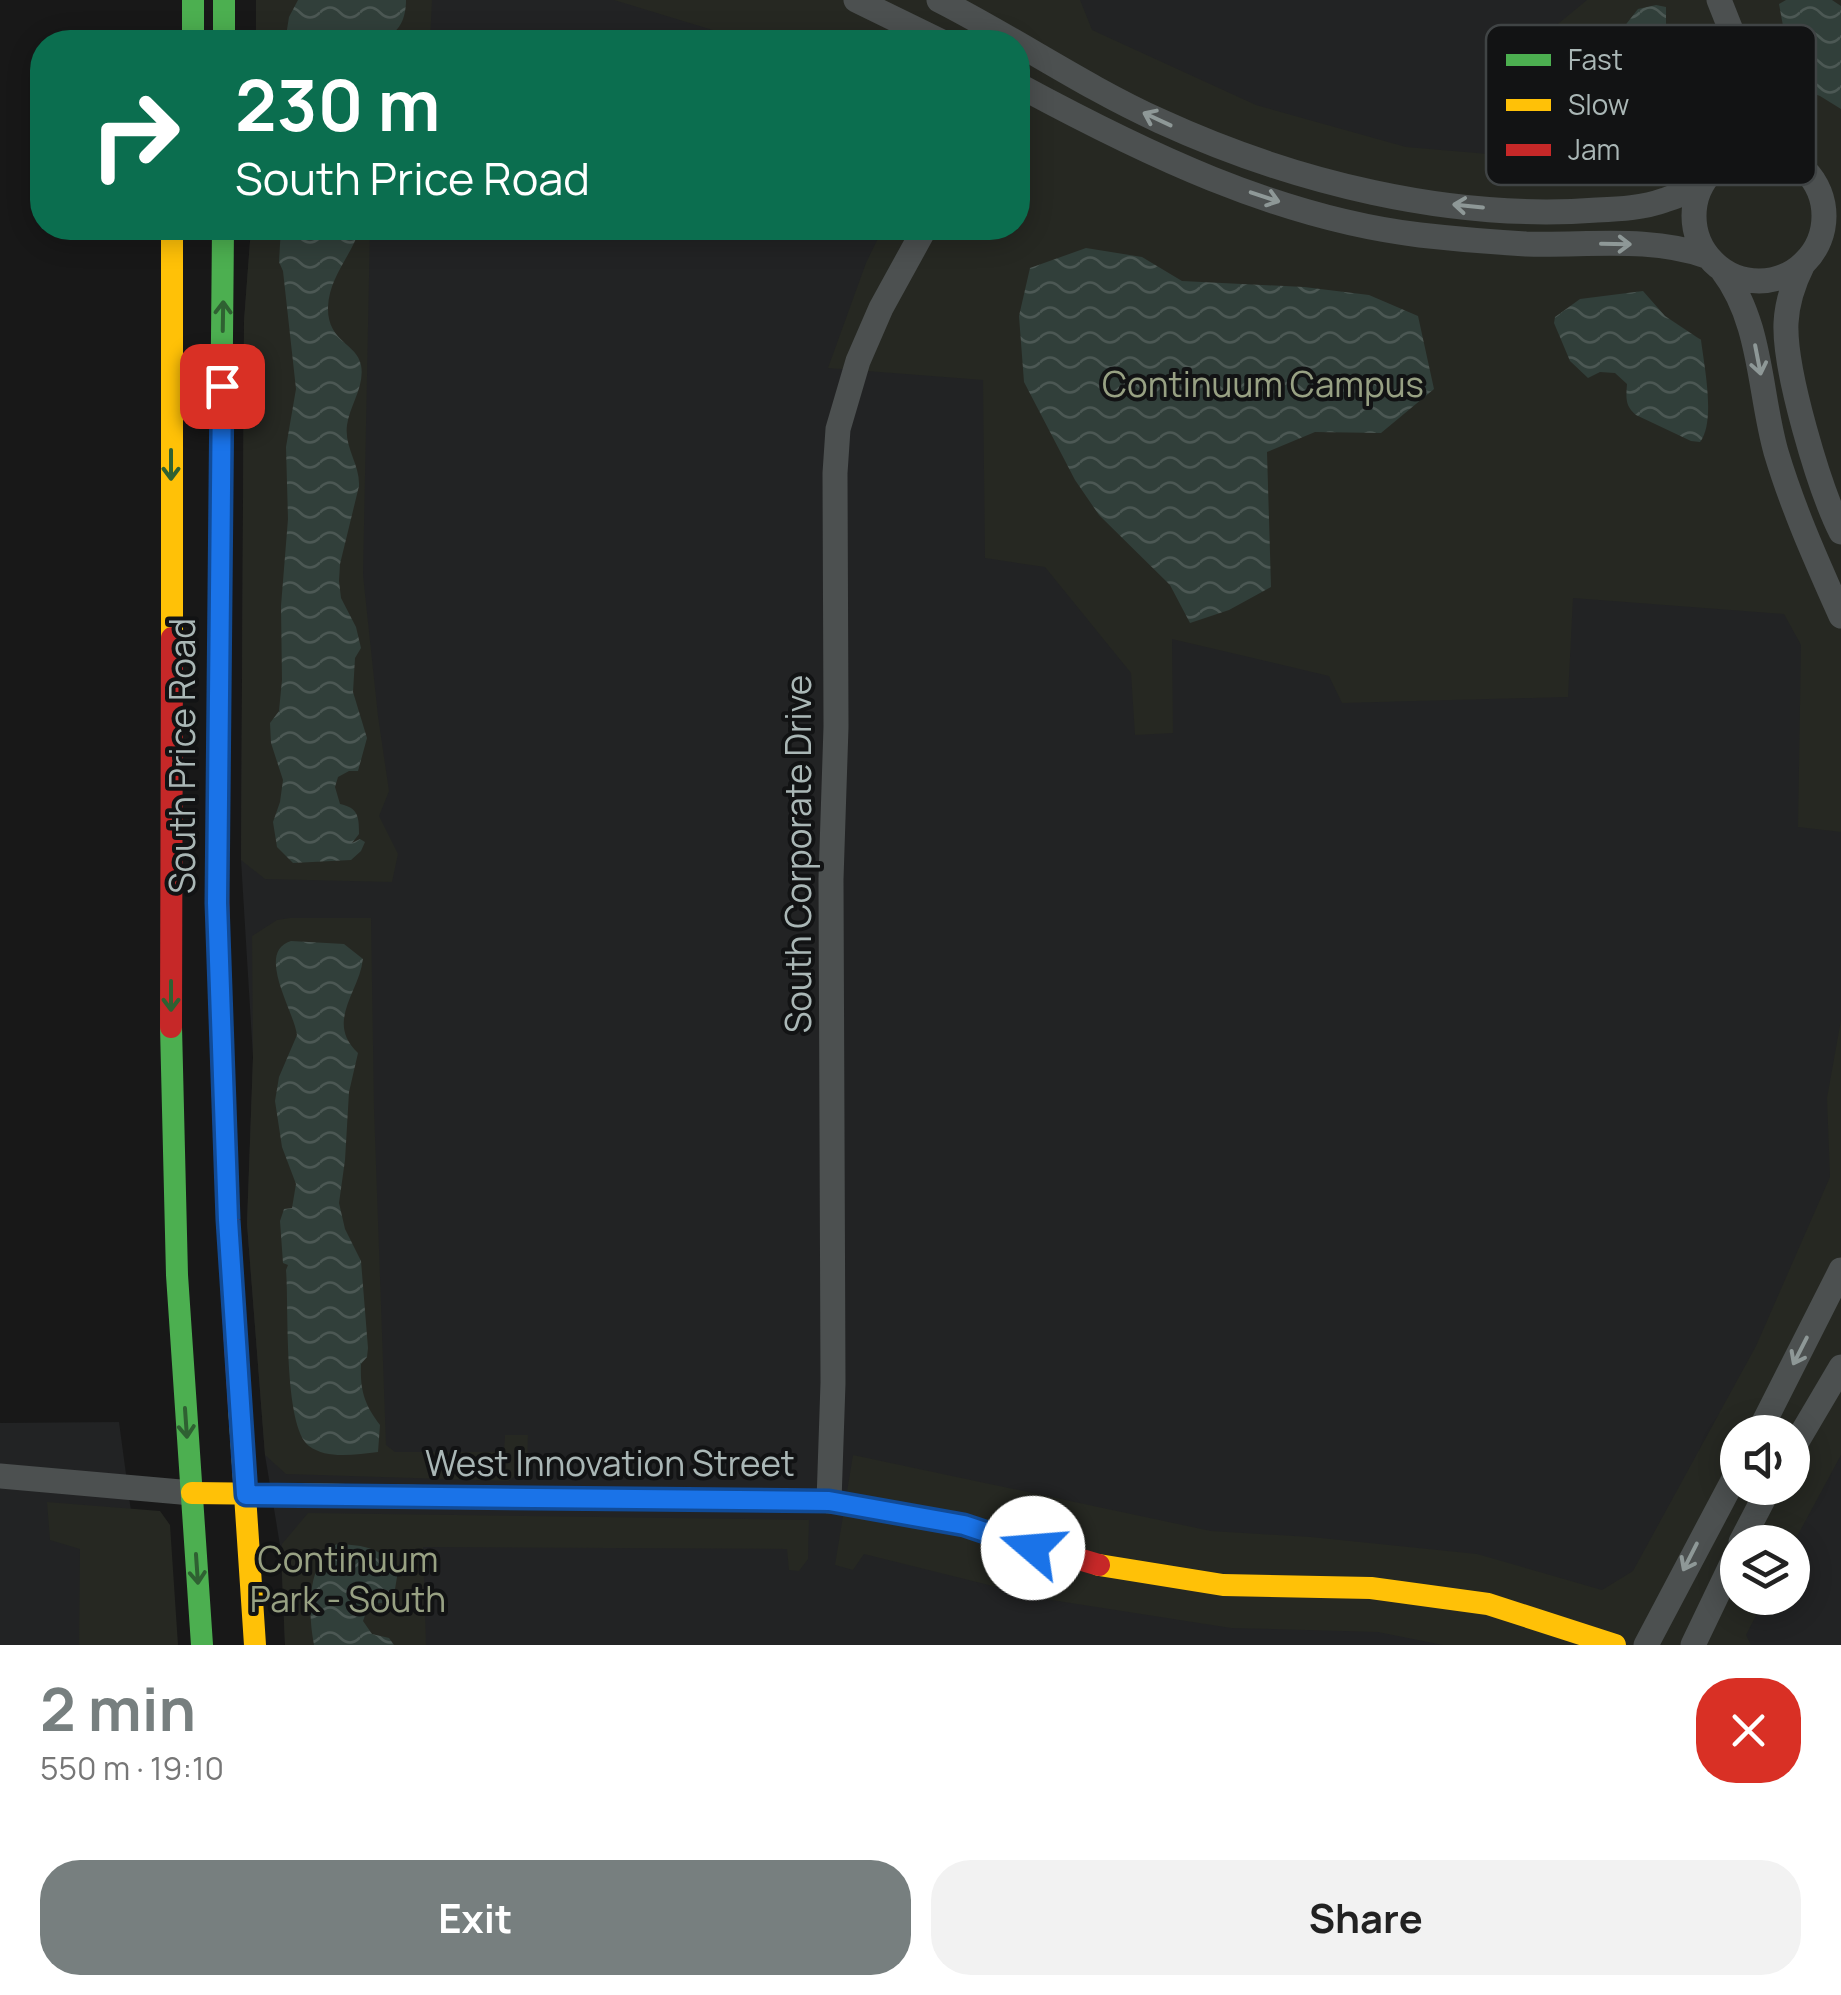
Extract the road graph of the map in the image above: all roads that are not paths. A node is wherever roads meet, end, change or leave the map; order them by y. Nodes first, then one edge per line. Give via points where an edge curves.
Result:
1 (173, 0) edge
2 (194, 0) edge
3 (224, 0) edge
4 (856, 0) edge
5 (939, 0) edge
6 (1720, 0) edge
7 (1729, 25) edge
8 (173, 30) edge
9 (193, 30) edge
10 (224, 30) edge
11 (917, 30) edge
12 (985, 30) edge
13 (1030, 58) edge
14 (1030, 90) edge
15 (1816, 177) edge
16 (1815, 185) edge
17 (1700, 186) joint
18 (1841, 191) edge
19 (1841, 232) edge
20 (172, 240) edge
21 (224, 240) edge
22 (918, 240) edge
23 (1810, 255) junction
24 (1714, 263) junction
25 (1841, 532) edge
26 (1841, 616) edge
27 (1841, 1270) edge
28 (1841, 1366) edge
29 (1768, 1415) edge
30 (1810, 1419) edge
31 (0, 1476) edge
32 (192, 1493) junction
33 (246, 1495) junction
34 (829, 1501) junction
35 (1720, 1505) edge
36 (1720, 1588) edge
37 (202, 1645) edge
38 (255, 1645) edge
39 (1615, 1645) edge
40 (1646, 1645) edge
41 (1692, 1645) edge

1 - 8 main road
2 - 9 main road
3 - 10 main road
4 - 11 street
5 - 12 street
6 - 7 street
17 -> 13 street via 1632,208 1566,213 1382,193 1281,167 1160,121
14 -> 24 street via 1209,179 1316,213 1416,234 1668,246
15 - 18 street
16 - 23 street via 1823,229
17 - 24 street via 1693,222
19 - 23 street
20 -> 32 main road, South Price Road via 171,1075
33 -> 21 main road, South Price Road via 225,1175 217,903
22 - 34 street, South Corporate Drive via 858,360 838,429
23 - 24 street via 1785,276 1764,281 1742,279
23 - 25 street via 1794,281 1786,324 1796,394
24 -> 26 street via 1737,290 1776,450
27 -> 29 street
28 - 30 street
31 - 32 street
32 - 33 main road, West Innovation Street
32 -> 37 main road, South Price Road
33 - 34 main road, West Innovation Street
33 - 38 main road, South Price Road
34 - 39 main road, West Innovation Street via 964,1525 1098,1565 1172,1578 1372,1588 1488,1604
35 -> 40 street
36 - 41 street

